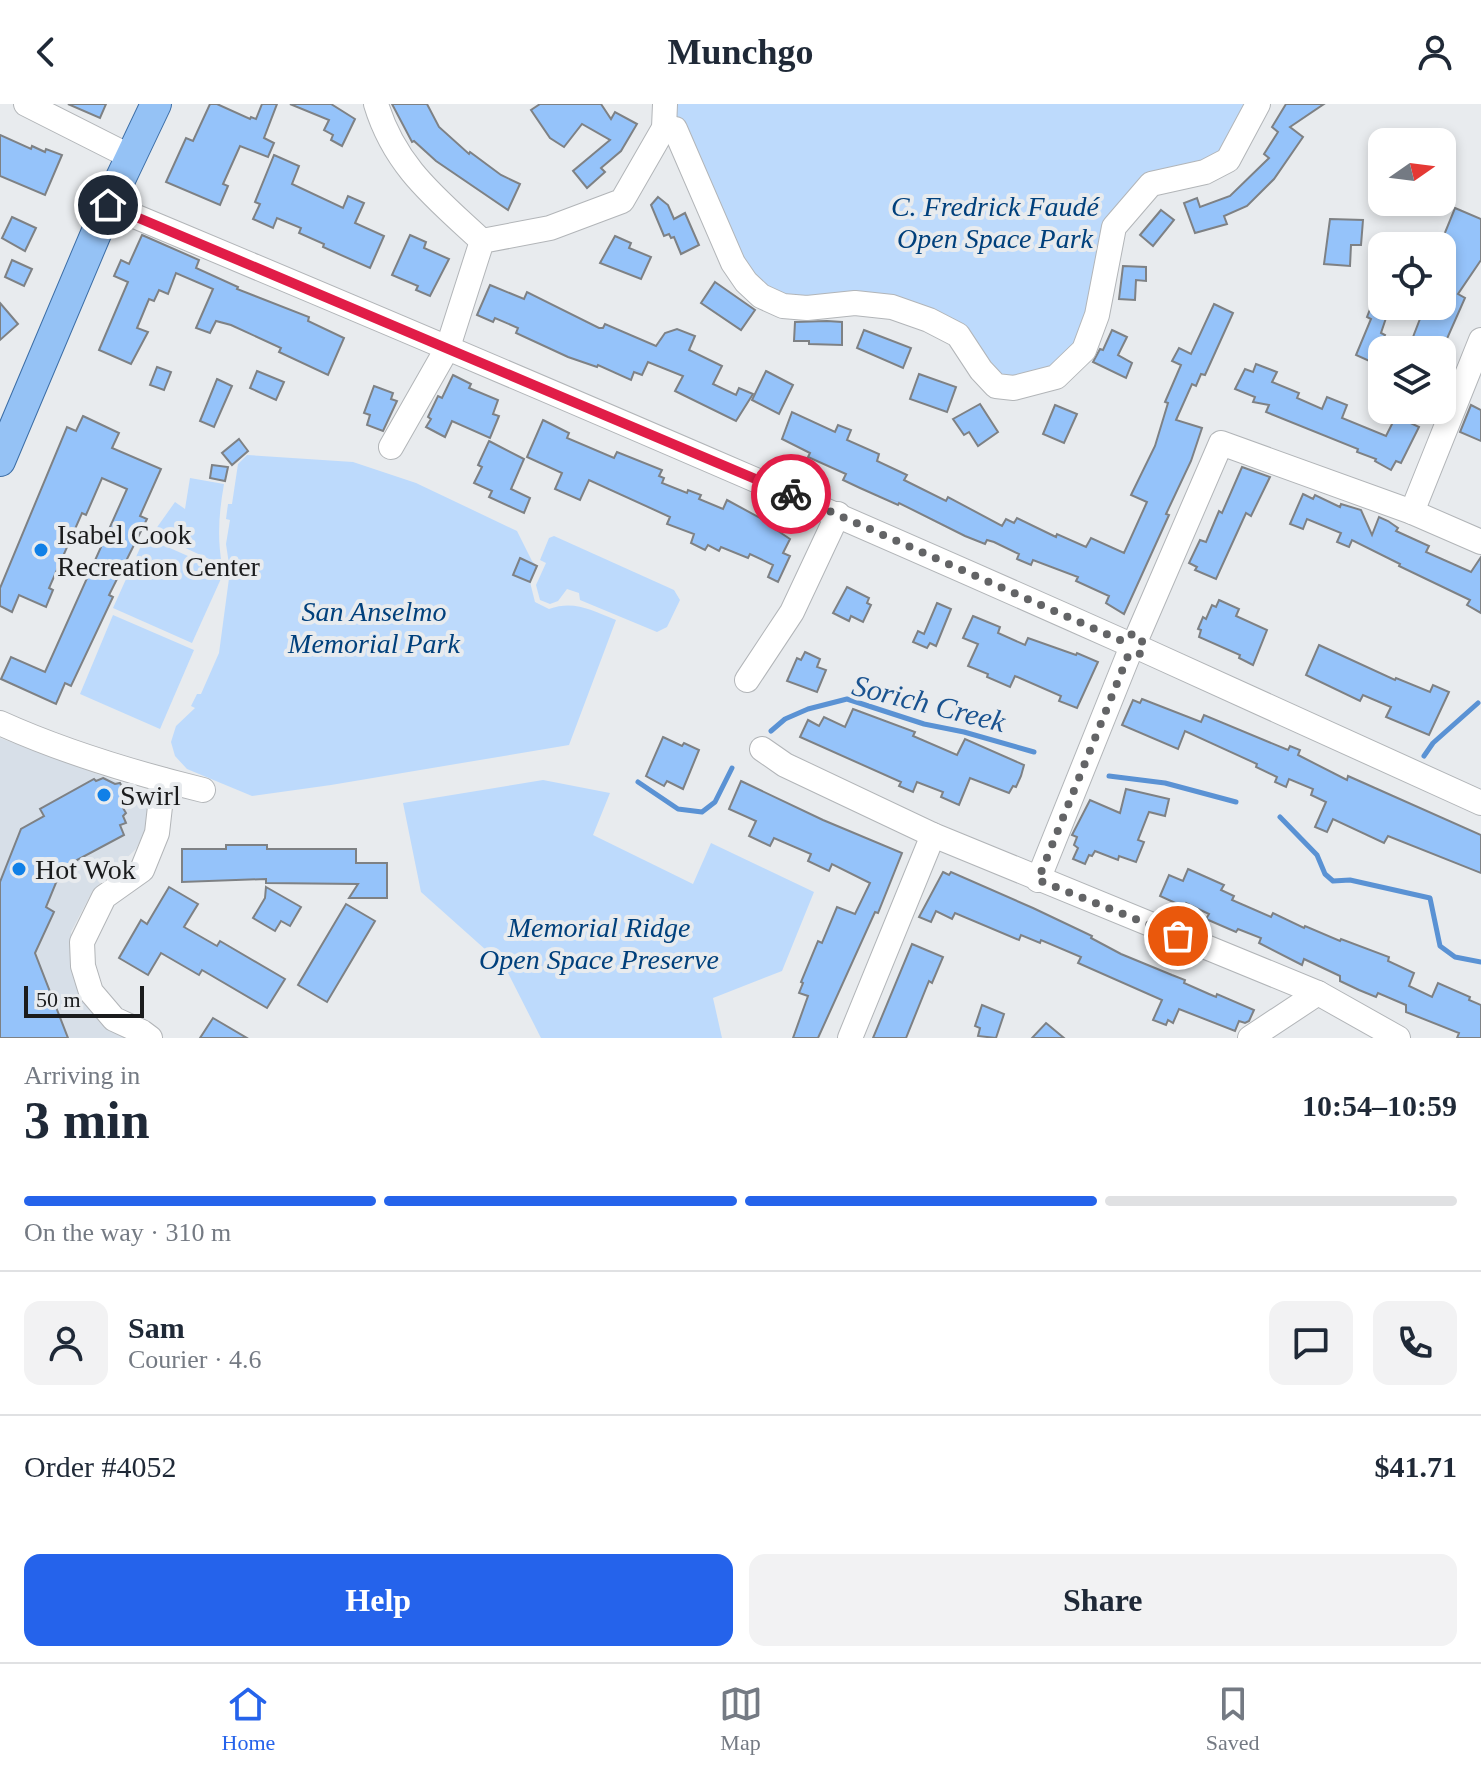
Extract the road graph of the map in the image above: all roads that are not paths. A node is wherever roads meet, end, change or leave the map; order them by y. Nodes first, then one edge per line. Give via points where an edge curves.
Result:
1 (26, 104) edge
2 (156, 104) edge
3 (376, 104) edge
4 (649, 104) edge
5 (1258, 104) edge
6 (664, 116) edge
7 (131, 157) junction
8 (108, 205) junction
9 (482, 241) junction
10 (1481, 340) edge
11 (448, 347) junction
12 (391, 447) dead end
13 (0, 461) edge
14 (1412, 512) junction
15 (838, 514) junction
16 (1481, 542) edge
17 (1133, 645) junction
18 (747, 680) dead end
19 (0, 723) edge
20 (762, 749) dead end
21 (163, 780) junction
22 (203, 790) dead end
23 (1481, 803) edge
24 (933, 835) junction
25 (1038, 880) junction
26 (1318, 993) junction
27 (150, 1038) edge
28 (850, 1038) edge
29 (1250, 1038) edge
30 (1398, 1038) edge

1 - 7 street
2 - 7 main road
3 - 9 street via 384,131 411,175
4 - 6 street
5 - 6 street via 1228,160 1205,172 1151,184 1114,227 1097,315 1084,350 1056,377 1014,388 996,386 958,335 929,320 892,307 783,306 761,296 733,263 675,129
6 - 9 street via 622,201 550,228
7 - 8 main road
8 - 11 street
8 - 13 main road
9 - 11 street
10 - 14 street
11 - 12 street
11 - 15 street
14 - 16 street
14 - 17 street via 1221,443
15 - 17 street
15 - 18 street via 792,612
17 - 23 street
17 - 25 street
19 - 21 street
20 - 24 street
21 - 22 street
21 - 27 street via 157,833 142,870 104,897 82,942 91,992 114,1019
24 - 25 street
24 - 28 street
25 - 26 street
26 - 29 street
26 - 30 street

